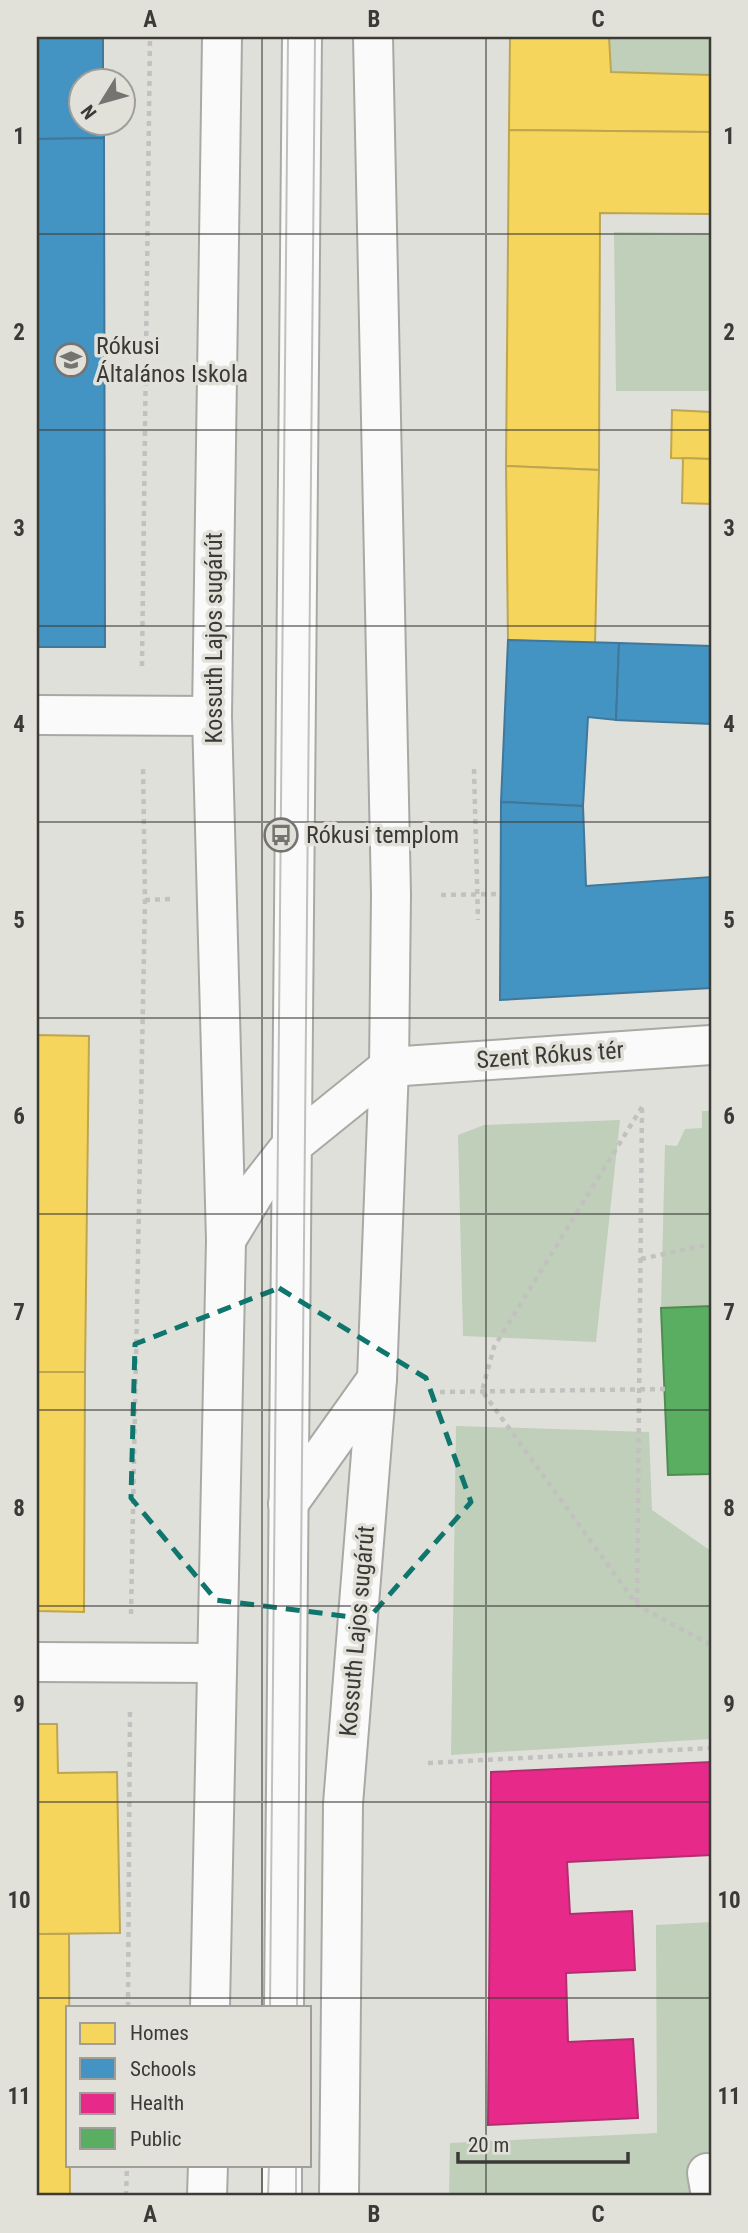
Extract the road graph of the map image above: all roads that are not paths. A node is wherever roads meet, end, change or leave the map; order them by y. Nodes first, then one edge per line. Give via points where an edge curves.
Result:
1 (222, 37) edge
2 (302, 37) edge
3 (373, 37) edge
4 (37, 715) edge
5 (212, 716) junction
6 (711, 1045) edge
7 (388, 1067) junction
8 (290, 1147) junction
9 (226, 1240) junction
10 (377, 1379) junction
11 (288, 1504) junction
12 (37, 1662) edge
13 (215, 1663) junction
14 (210, 2006) edge
15 (284, 2006) edge
16 (208, 2166) edge
17 (282, 2166) edge
18 (208, 2196) edge
19 (282, 2196) edge
20 (339, 2196) edge

1 - 5 main road, Kossuth Lajos sugárút
2 - 8 main road
3 - 7 main road, Kossuth Lajos sugárút via 391,895
4 - 5 main road
5 - 9 main road, Kossuth Lajos sugárút
6 - 7 main road, Szent Rókus tér
7 - 8 main road, Kossuth Lajos sugárút
7 - 10 main road, Kossuth Lajos sugárút
8 - 9 main road, Kossuth Lajos sugárút
8 - 11 main road
9 - 13 main road, Kossuth Lajos sugárút
10 - 11 main road
10 - 20 main road, Kossuth Lajos sugárút via 343,1804
11 - 15 main road
12 - 13 main road
13 - 14 main road, Kossuth Lajos sugárút
16 - 18 main road
17 - 19 main road

